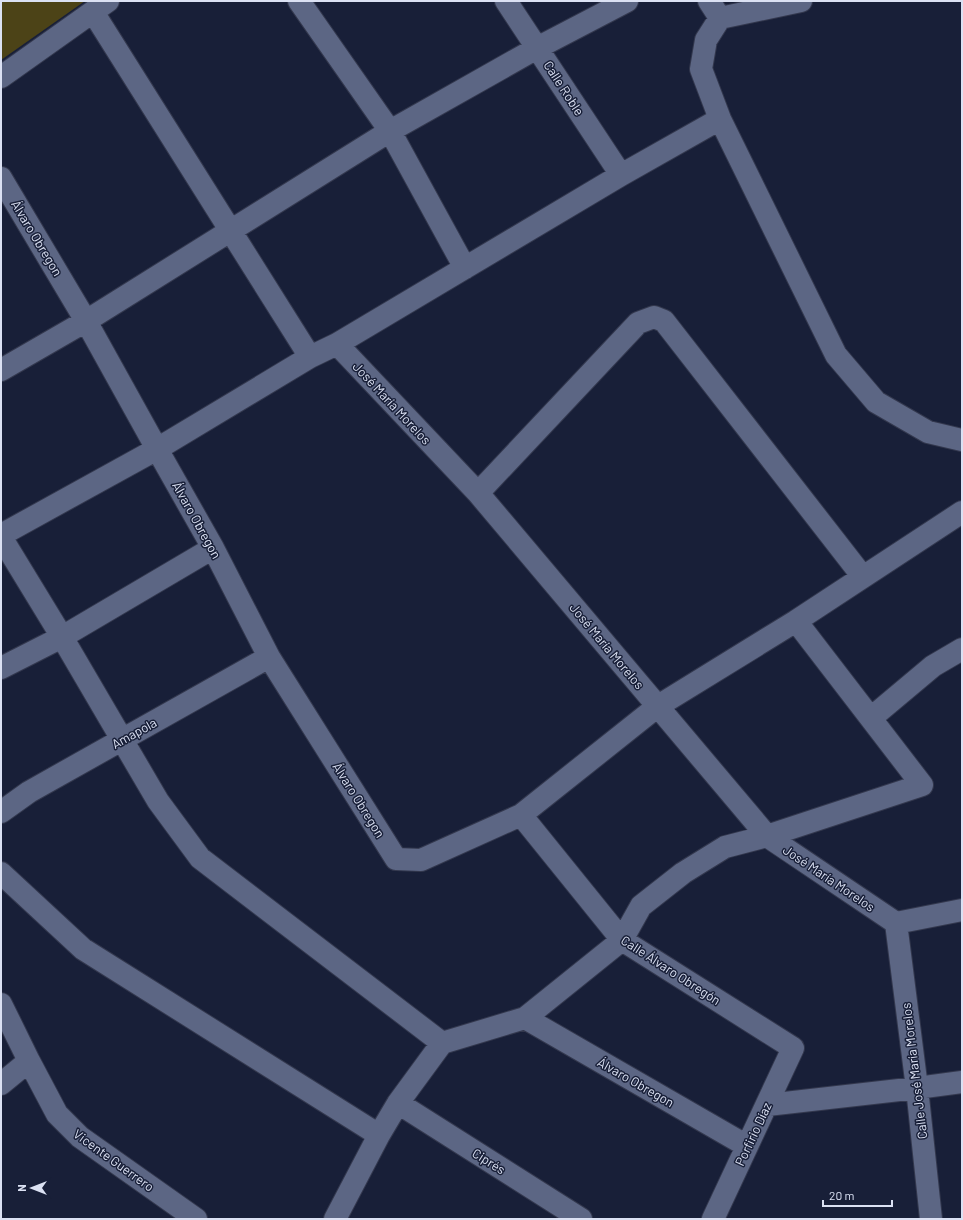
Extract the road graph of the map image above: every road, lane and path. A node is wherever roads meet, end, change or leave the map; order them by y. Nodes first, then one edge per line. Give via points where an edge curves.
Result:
1 (299, 1) edge
2 (506, 1) edge
3 (627, 1) edge
4 (801, 1) edge
5 (100, 6) edge
6 (714, 9) edge
7 (537, 48) junction
8 (1, 77) edge
9 (720, 119) junction
10 (390, 131) junction
11 (621, 176) junction
12 (1, 178) edge
13 (232, 230) junction
14 (465, 268) junction
15 (86, 321) junction
16 (337, 344) junction
17 (310, 356) junction
18 (1, 370) edge
19 (962, 440) edge
20 (157, 448) junction
21 (478, 493) junction
22 (962, 512) edge
23 (1, 536) edge
24 (213, 548) junction
25 (863, 577) junction
26 (796, 621) junction
27 (62, 637) junction
28 (962, 650) edge
29 (269, 657) junction
30 (1, 668) edge
31 (658, 706) junction
32 (871, 718) junction
33 (122, 739) junction
34 (1, 812) edge
35 (521, 815) junction
36 (767, 836) junction
37 (1, 874) edge
38 (962, 910) edge
39 (896, 923) junction
40 (622, 940) junction
41 (1, 1004) edge
42 (525, 1018) junction
43 (442, 1043) junction
44 (793, 1048) joint
45 (29, 1061) junction
46 (962, 1082) edge
47 (1, 1084) edge
48 (917, 1088) junction
49 (398, 1103) junction
50 (767, 1105) junction
51 (379, 1135) junction
52 (747, 1146) junction
53 (196, 1219) edge
54 (335, 1219) edge
55 (581, 1219) edge
56 (713, 1219) edge
57 (931, 1219) edge

1 - 10 street
2 - 7 street, Calle Roble
3 - 7 street
4 - 6 street
5 - 8 street
5 - 13 street
6 - 9 street via 701,69
7 - 10 street
7 - 11 street, Calle Roble
9 - 11 street
9 - 19 street via 836,355 876,402 928,432
10 - 13 street
10 - 14 street
11 - 14 street
12 - 15 street, Álvaro Obregon
13 - 15 street
13 - 17 street
14 - 16 street
15 - 18 street
15 - 20 street, Álvaro Obregon
16 - 17 street
16 - 21 street, José María Morelos
17 - 20 street
20 - 23 street
20 - 24 street, Álvaro Obregon
21 - 25 street via 638,323 654,317 664,321
21 - 31 street, José María Morelos
22 - 25 street
23 - 27 street
24 - 27 street
24 - 29 street, Álvaro Obregon
25 - 26 street
26 - 31 street
26 - 32 street
27 - 30 street
27 - 33 street
28 - 32 street via 933,666
29 - 33 street, Amapola
29 - 35 street, Álvaro Obregon via 396,859 421,860
31 - 35 street
31 - 36 street, José María Morelos
32 - 36 street via 922,785
33 - 34 street, Amapola via 30,792
33 - 43 street via 158,801 200,858
35 - 40 street, Calle Álvaro Obregón
36 - 39 street, José María Morelos
36 - 40 street via 725,847 683,873 642,906
37 - 51 street via 83,949
38 - 39 street
39 - 48 street, Calle José María Morelos
40 - 42 street
40 - 44 street, Calle Álvaro Obregón
41 - 45 street, Vicente Guerrero
42 - 43 street
42 - 52 street, Álvaro Obregon
43 - 49 street
44 - 50 street, Porfirio Díaz
45 - 47 street
45 - 53 street, Vicente Guerrero via 57,1114 80,1137
46 - 48 street
48 - 50 street
48 - 57 street, Calle José María Morelos
49 - 51 street
49 - 55 street, Ciprés
50 - 52 street, Porfirio Díaz
51 - 54 street
52 - 56 street, Porfirio Díaz

